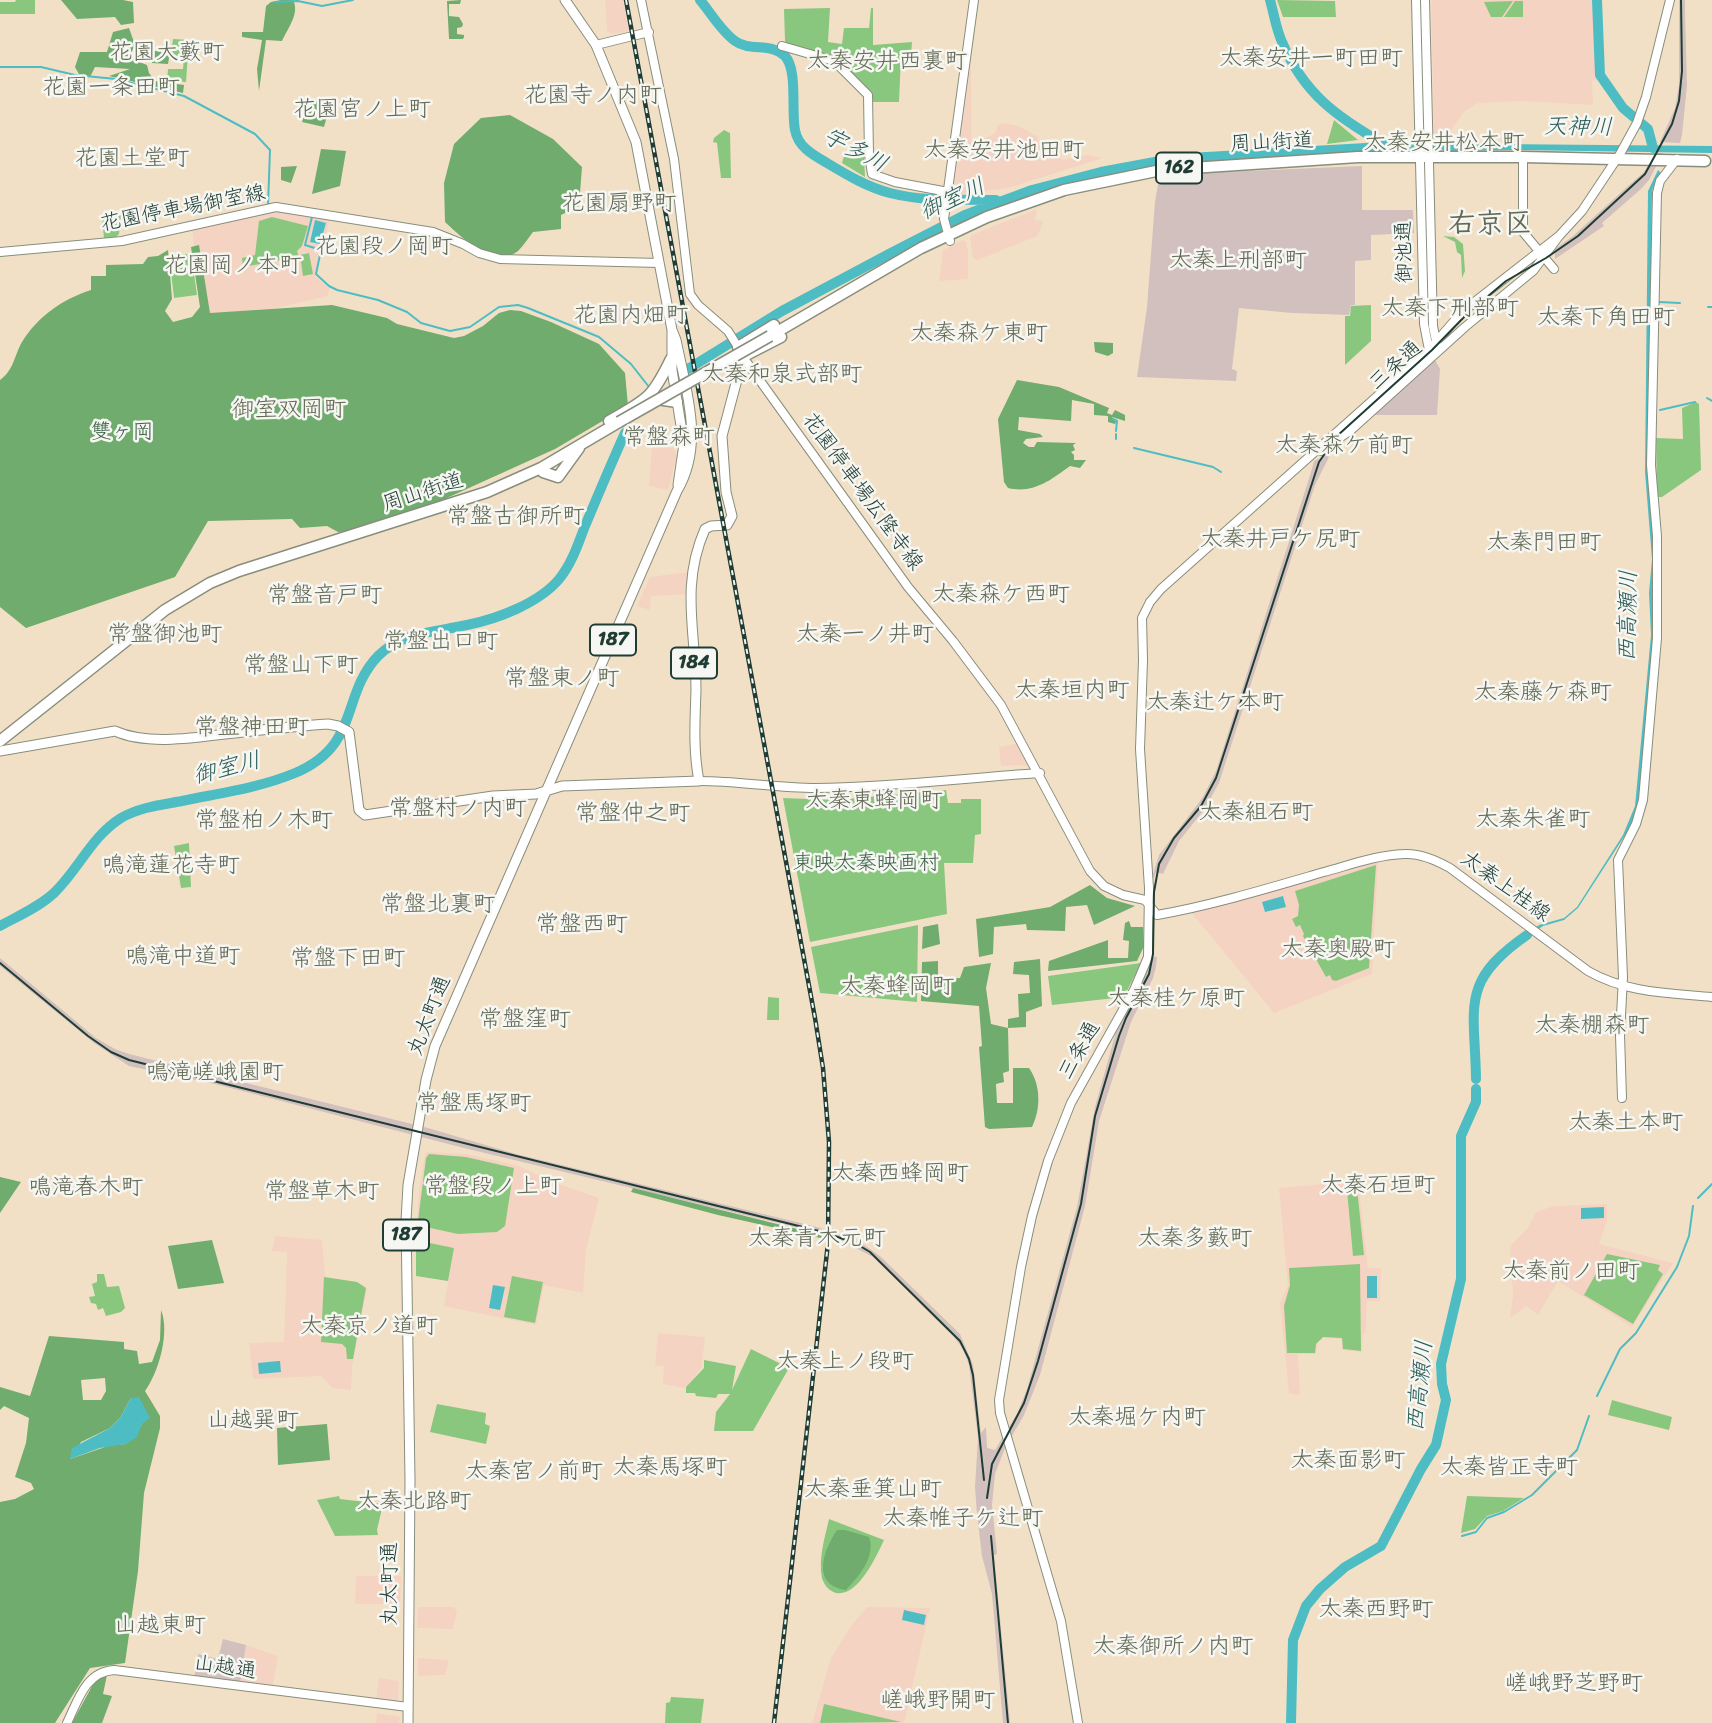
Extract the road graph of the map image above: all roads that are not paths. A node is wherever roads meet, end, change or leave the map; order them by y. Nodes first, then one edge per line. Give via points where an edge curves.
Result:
1 (565, 0) edge
2 (641, 0) edge
3 (974, 0) edge
4 (1416, 0) edge
5 (1425, 0) edge
6 (1670, 0) edge
7 (649, 32) junction
8 (596, 45) junction
9 (782, 46) dead end
10 (1424, 140) junction
11 (1425, 157) junction
12 (1616, 159) junction
13 (1523, 161) junction
14 (1708, 161) edge
15 (1668, 164) junction
16 (948, 198) junction
17 (946, 231) junction
18 (0, 252) edge
19 (1542, 254) junction
20 (659, 263) junction
21 (1554, 268) dead end
22 (886, 270) junction
23 (672, 330) junction
24 (1436, 342) junction
25 (678, 348) junction
26 (739, 349) junction
27 (1434, 351) junction
28 (671, 359) junction
29 (643, 401) junction
30 (677, 402) junction
31 (690, 412) junction
32 (583, 443) junction
33 (541, 468) junction
34 (677, 491) junction
35 (0, 741) edge
36 (0, 751) edge
37 (1040, 774) junction
38 (698, 782) junction
39 (548, 789) junction
40 (1149, 906) junction
41 (1622, 986) junction
42 (1712, 997) edge
43 (1622, 1098) dead end
44 (408, 1707) junction
45 (68, 1723) edge
46 (408, 1723) edge
47 (1078, 1723) edge

1 - 8 main road, 丸太町通 / 187
2 - 7 main road, 花園停車場広隆寺線
3 - 16 main road
4 - 10 main road, 御池通
5 - 10 main road, 御池通
6 - 12 main road, 三条通 via 1638,120
7 - 8 main road
7 - 26 main road, 花園停車場広隆寺線 via 674,159 690,294
8 - 20 main road, 丸太町通 / 187 via 636,142
9 - 16 main road via 834,61 869,95 872,174
10 - 11 main road, 御池通
11 - 12 highway, 周山街道 / 162
11 - 13 highway, 周山街道 / 162
11 - 17 highway, 周山街道 / 162 via 1161,170 1064,190
11 - 24 main road, 御池通
11 - 27 main road, 御池通 via 1424,324
12 - 13 highway, 周山街道 / 162
12 - 15 highway, 周山街道 / 162
12 - 19 main road, 三条通 via 1597,191
13 - 19 main road via 1523,232
14 - 15 highway, 周山街道 / 162
15 - 41 main road via 1672,168 1656,208 1651,465 1657,536 1657,638 1643,800 1618,860
16 - 17 main road
17 - 22 highway, 周山街道 / 162
18 - 20 main road, 花園停車場御室線 via 122,241 270,208 407,226 500,259
19 - 21 main road
19 - 24 main road, 三条通 via 1500,280
19 - 27 main road, 三条通 via 1533,271
20 - 23 main road, 丸太町通 / 187
22 - 26 highway via 846,300
22 - 32 highway, 周山街道 / 162, bridge
23 - 25 main road, 丸太町通 / 187
23 - 28 main road, 丸太町通 / 187
24 - 27 main road, 三条通
25 - 30 main road via 681,396
25 - 31 main road, 丸太町通 / 187
26 - 37 main road, 花園停車場広隆寺線 via 908,587 1001,705
26 - 38 main road, 184 via 722,436 732,516 725,526 707,527 690,584
27 - 40 main road, 三条通 via 1150,602 1142,618 1140,749
28 - 29 highway via 658,385
28 - 30 main road, 丸太町通 / 187
29 - 30 highway
29 - 33 highway via 557,452
30 - 31 main road
30 - 34 main road, 丸太町通 / 187 via 684,444
31 - 34 main road, 丸太町通 / 187 via 690,463
32 - 33 highway, 周山街道 / 162
32 - 33 highway via 558,477
33 - 35 highway, 周山街道 / 162 via 456,503 210,583 165,610
34 - 39 main road, 丸太町通 / 187
36 - 39 main road via 115,731 148,739 328,724 343,729 359,810 365,815
37 - 38 main road via 859,787
37 - 40 main road, 花園停車場広隆寺線 via 1093,874 1104,886 1145,900
38 - 39 main road
39 - 44 main road, 丸太町通 / 187 via 435,1046 408,1185
40 - 41 main road, 太秦上桂線 via 1157,915 1176,912 1369,860 1403,854 1423,857 1441,863 1588,971
40 - 47 main road, 三条通 via 1145,966 1071,1103 1048,1161 1021,1267 1000,1396 1000,1413 1061,1621
41 - 42 main road, 太秦上桂線
41 - 43 main road
44 - 45 main road, 山越通 via 109,1670 89,1681
44 - 46 main road, 丸太町通 / 187

